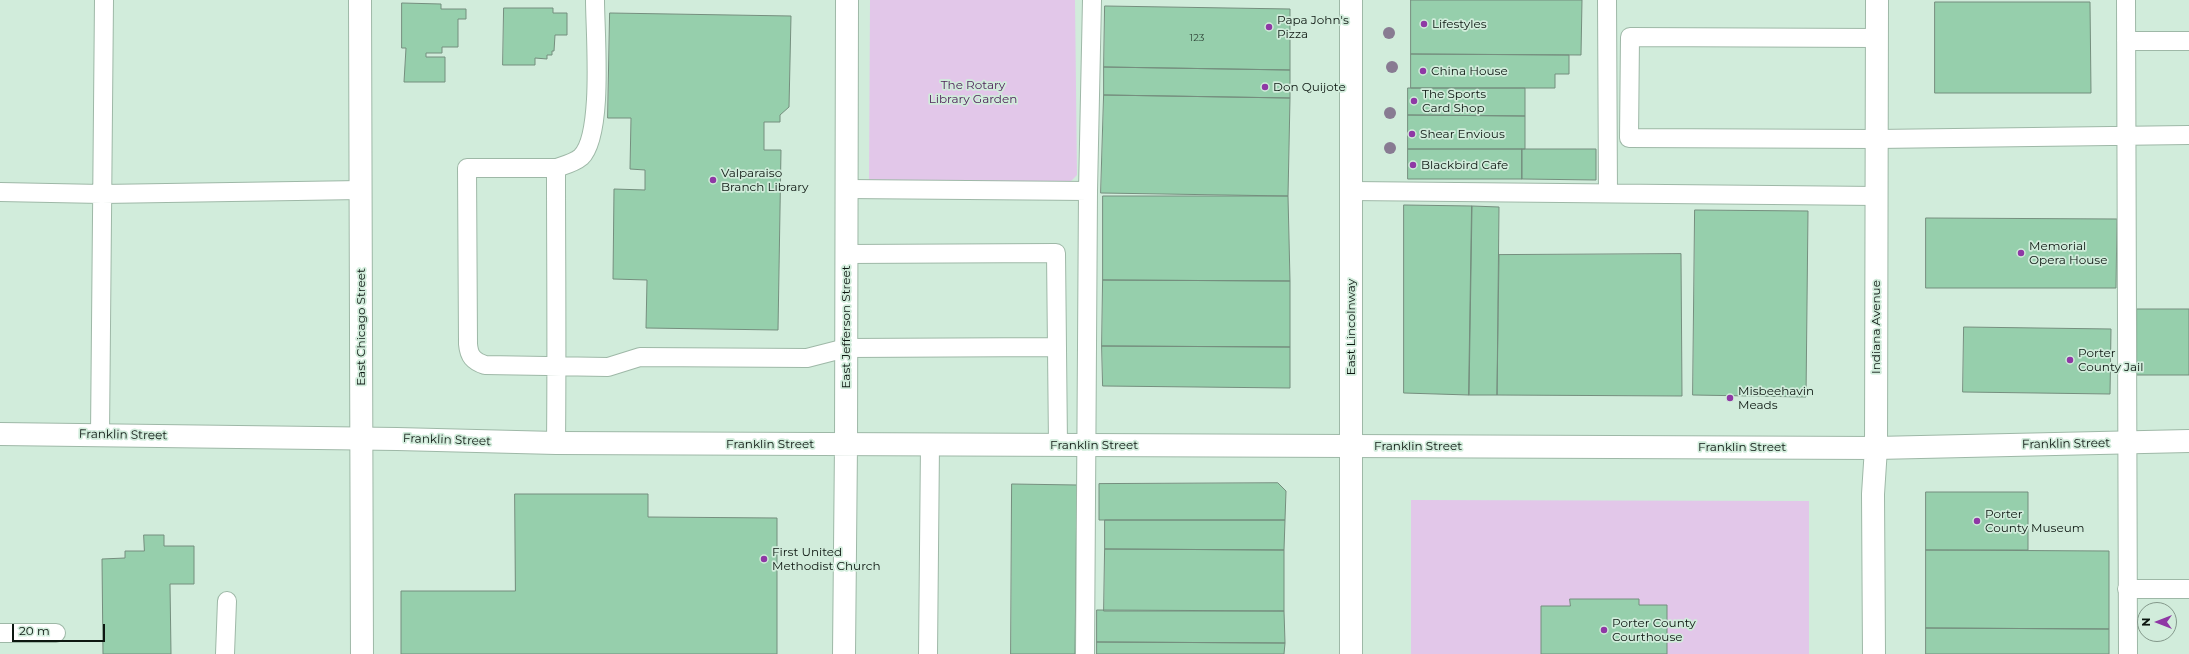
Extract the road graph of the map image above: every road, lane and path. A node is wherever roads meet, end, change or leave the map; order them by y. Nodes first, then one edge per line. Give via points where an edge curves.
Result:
1 (104, 0) edge
2 (360, 0) edge
3 (595, 0) edge
4 (847, 0) edge
5 (1092, 0) edge
6 (1351, 0) edge
7 (1606, 0) edge
8 (1877, 0) edge
9 (2126, 0) edge
10 (1877, 38) junction
11 (2126, 41) junction
12 (2189, 41) edge
13 (2126, 135) junction
14 (2189, 135) edge
15 (1877, 139) junction
16 (556, 168) junction
17 (847, 189) junction
18 (360, 190) junction
19 (1088, 191) junction
20 (1351, 191) junction
21 (0, 192) edge
22 (1608, 193) junction
23 (102, 194) junction
24 (1877, 196) junction
25 (846, 254) junction
26 (1057, 347) junction
27 (846, 348) junction
28 (556, 366) junction
29 (0, 434) edge
30 (100, 435) junction
31 (361, 438) junction
32 (2189, 441) edge
33 (2128, 442) junction
34 (556, 443) junction
35 (846, 444) junction
36 (930, 444) junction
37 (1058, 445) junction
38 (1085, 445) junction
39 (1351, 446) junction
40 (1876, 448) junction
41 (2127, 589) junction
42 (2189, 589) edge
43 (227, 601) dead end
44 (0, 633) edge
45 (56, 633) dead end
46 (225, 654) edge
47 (362, 654) edge
48 (844, 654) edge
49 (928, 654) edge
50 (1085, 654) edge
51 (1351, 654) edge
52 (1874, 654) edge
53 (2128, 654) edge

1 - 23 lane
2 - 18 main road, East Chicago Street
3 - 16 lane via 595,126 582,156 574,162
4 - 17 main road, East Jefferson Street
5 - 19 lane
6 - 20 main road, East Lincolnway
7 - 22 lane
8 - 10 main road, Indiana Avenue
9 - 11 lane
10 - 15 main road, Indiana Avenue
10 - 15 lane via 1630,37 1629,138
11 - 12 lane
11 - 13 lane
13 - 14 lane
13 - 15 lane
13 - 33 lane
15 - 24 main road, Indiana Avenue
16 - 28 lane
16 - 28 lane via 467,168 468,344 471,357 485,365
17 - 19 lane
17 - 25 main road, East Jefferson Street
18 - 23 lane
18 - 31 main road, East Chicago Street
19 - 38 lane
20 - 22 lane
20 - 39 main road, East Lincolnway
21 - 23 lane
22 - 24 lane
23 - 30 lane
24 - 40 main road, Indiana Avenue
25 - 26 lane via 1056,253
25 - 27 main road, East Jefferson Street
26 - 27 lane
26 - 37 lane
27 - 28 lane via 807,358 640,357 608,367
27 - 35 main road, East Jefferson Street
28 - 34 lane
29 - 30 main road, Franklin Street
30 - 31 main road, Franklin Street
31 - 34 main road, Franklin Street
31 - 47 main road, East Chicago Street
32 - 33 main road, Franklin Street
33 - 40 main road, Franklin Street
33 - 41 lane
34 - 35 main road, Franklin Street
35 - 36 main road, Franklin Street
35 - 48 main road, East Jefferson Street
36 - 37 main road, Franklin Street
36 - 49 lane
37 - 38 main road, Franklin Street
38 - 39 main road, Franklin Street
38 - 50 lane
39 - 40 main road, Franklin Street
39 - 51 main road, East Lincolnway
40 - 52 main road, Indiana Avenue via 1873,494
41 - 42 lane
41 - 53 lane
43 - 46 lane
44 - 45 lane

